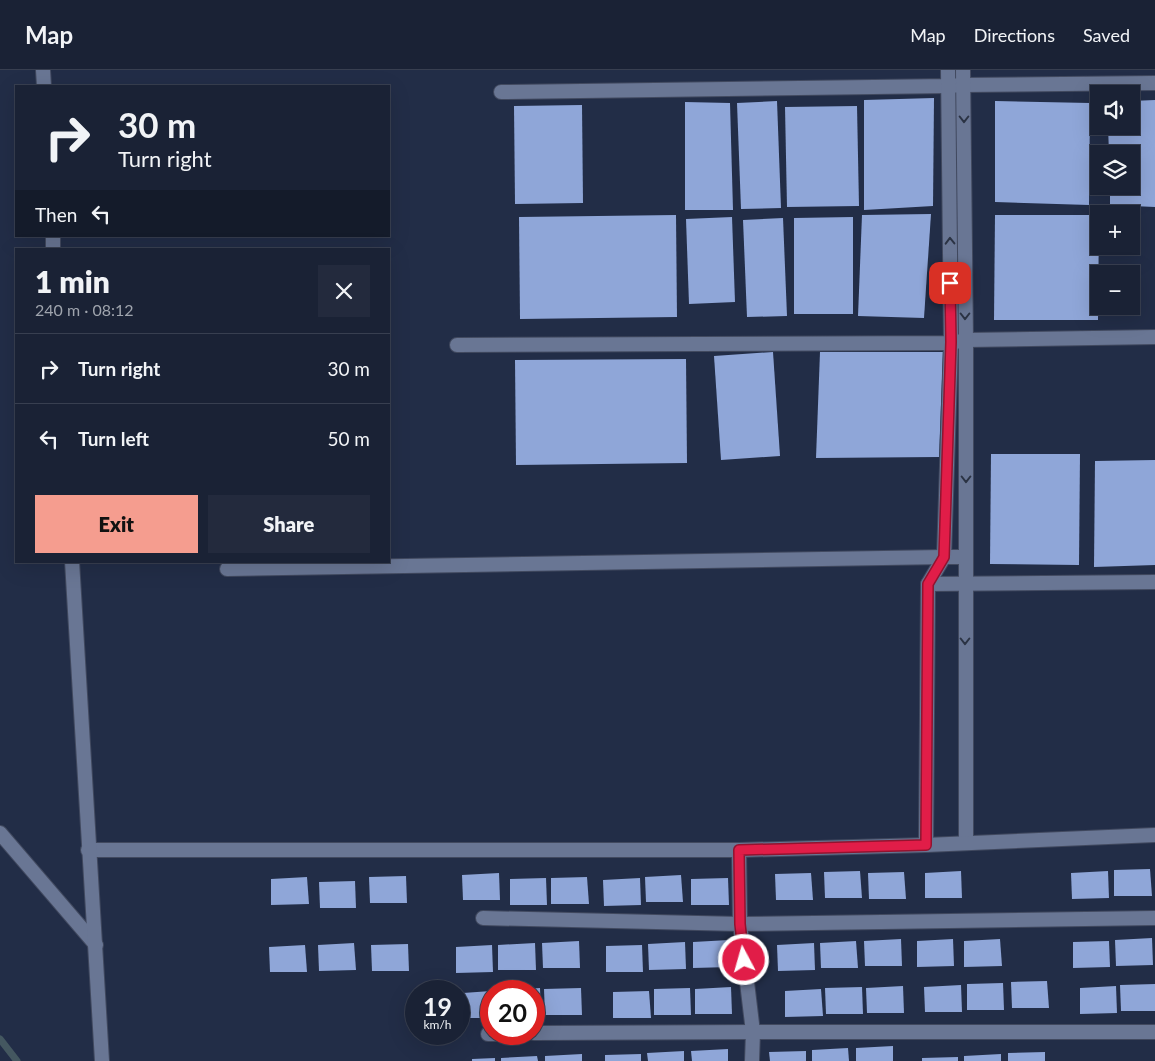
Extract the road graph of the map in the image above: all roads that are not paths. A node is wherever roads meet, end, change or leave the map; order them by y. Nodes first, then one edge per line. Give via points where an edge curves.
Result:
1 (43, 70) edge
2 (948, 70) edge
3 (964, 70) edge
4 (1155, 83) edge
5 (44, 85) edge
6 (964, 85) junction
7 (948, 86) junction
8 (501, 92) dead end
9 (1155, 337) edge
10 (966, 340) junction
11 (951, 342) junction
12 (458, 345) dead end
13 (944, 557) junction
14 (966, 558) junction
15 (72, 563) edge
16 (227, 569) dead end
17 (1155, 582) edge
18 (965, 583) junction
19 (928, 584) junction
20 (0, 833) edge
21 (1155, 835) edge
22 (966, 843) junction
23 (926, 845) junction
24 (88, 850) junction
25 (739, 850) junction
26 (483, 918) dead end
27 (1155, 918) edge
28 (740, 924) junction
29 (96, 945) junction
30 (752, 1032) junction
31 (1155, 1032) edge
32 (545, 1034) edge
33 (102, 1061) edge
34 (752, 1061) edge

1 - 5 street
2 - 7 street
3 - 6 street
4 - 6 street
6 - 7 street
6 -> 10 street
7 - 8 street
11 -> 7 street
9 - 10 street
10 - 11 street
10 -> 14 street
11 - 12 street
11 - 13 street
13 - 14 street
13 - 16 street
13 - 19 street
14 - 18 street
15 - 24 street
17 - 18 street
18 - 19 street
18 -> 22 street
19 - 23 street
20 - 29 street
21 - 22 street
22 - 23 street
23 - 25 street
24 - 25 street
24 - 29 street
25 - 28 street
26 - 28 street
27 - 28 street
28 - 30 street
29 - 33 street
30 - 31 street
30 - 32 street
30 - 34 street

